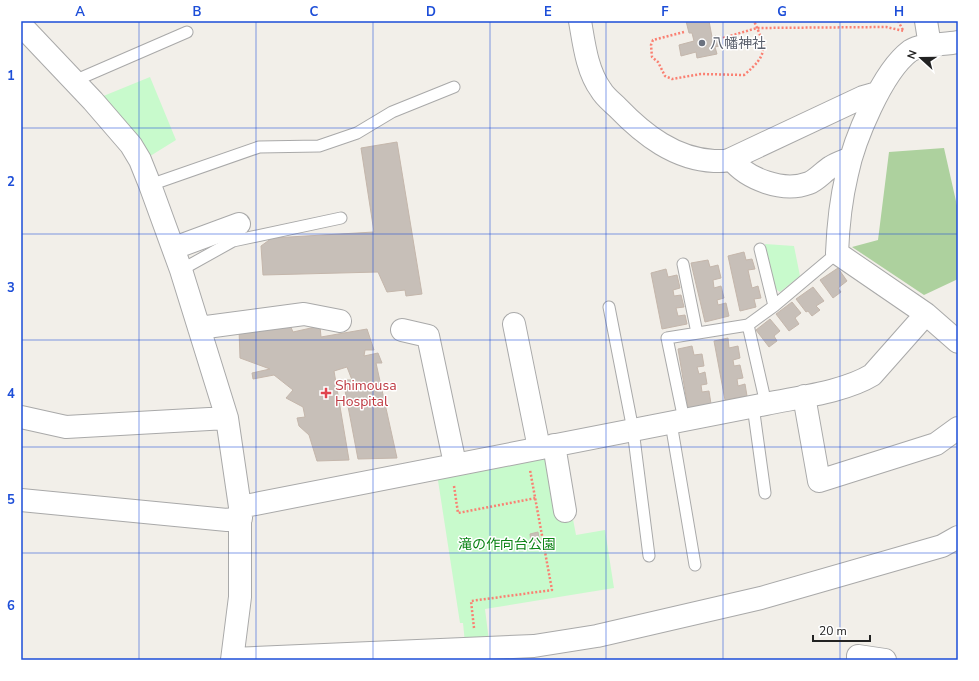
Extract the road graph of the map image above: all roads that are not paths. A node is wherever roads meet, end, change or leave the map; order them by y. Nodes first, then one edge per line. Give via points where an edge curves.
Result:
1 (580, 21) edge
2 (926, 21) edge
3 (21, 25) edge
4 (187, 32) dead end
5 (927, 46) junction
6 (957, 48) edge
7 (74, 81) junction
8 (454, 87) dead end
9 (877, 93) junction
10 (851, 158) junction
11 (731, 159) junction
12 (150, 185) junction
13 (341, 218) dead end
14 (239, 224) dead end
15 (174, 248) junction
16 (760, 249) dead end
17 (837, 252) junction
18 (683, 264) dead end
19 (181, 270) junction
20 (774, 306) junction
21 (609, 307) dead end
22 (926, 314) junction
23 (340, 322) dead end
24 (514, 324) dead end
25 (748, 325) junction
26 (199, 328) junction
27 (402, 330) dead end
28 (697, 333) junction
29 (958, 342) edge
30 (804, 396) junction
31 (760, 405) junction
32 (21, 417) edge
33 (227, 418) junction
34 (678, 421) junction
35 (958, 428) edge
36 (633, 430) junction
37 (540, 448) junction
38 (453, 465) junction
39 (765, 493) dead end
40 (21, 500) edge
41 (564, 511) dead end
42 (240, 512) junction
43 (958, 538) edge
44 (649, 556) dead end
45 (695, 565) dead end
46 (465, 653) edge
47 (232, 659) edge
48 (858, 660) edge
49 (885, 660) edge

1 - 11 street via 595,80 601,91 635,126 673,152 690,158 726,161
2 - 5 street
3 - 7 street
4 - 7 lane
5 - 6 street
5 - 9 street via 912,50 899,62
7 - 12 street via 131,145
8 - 12 lane via 392,112 357,132 319,146 258,148
9 - 10 street
9 - 11 street via 863,97
10 - 11 street via 832,166 809,183 789,186 763,182 739,169
10 - 17 street via 846,175
12 - 15 street
13 - 19 lane via 233,241
14 - 15 street
15 - 19 street
16 - 20 lane
17 - 20 lane
17 - 22 street
18 - 28 lane
19 - 26 street
20 - 25 lane
21 - 36 lane
22 - 29 street
22 - 30 street via 872,375 843,387
23 - 26 street via 304,314
24 - 37 street
25 - 28 lane
25 - 31 lane
26 - 33 street
27 - 38 street via 428,336
28 - 34 lane via 667,338
30 - 31 street
30 - 35 street via 819,481 936,444
31 - 34 street
31 - 39 lane
32 - 33 street via 66,428
33 - 42 street
34 - 36 street
34 - 45 lane
36 - 37 street
36 - 44 lane
37 - 38 street
37 - 41 street
38 - 42 street
40 - 42 street via 227,520
42 - 47 street via 240,597
43 - 46 street via 942,546 760,598 604,634 534,646
46 - 47 street
48 - 49 street via 858,656

